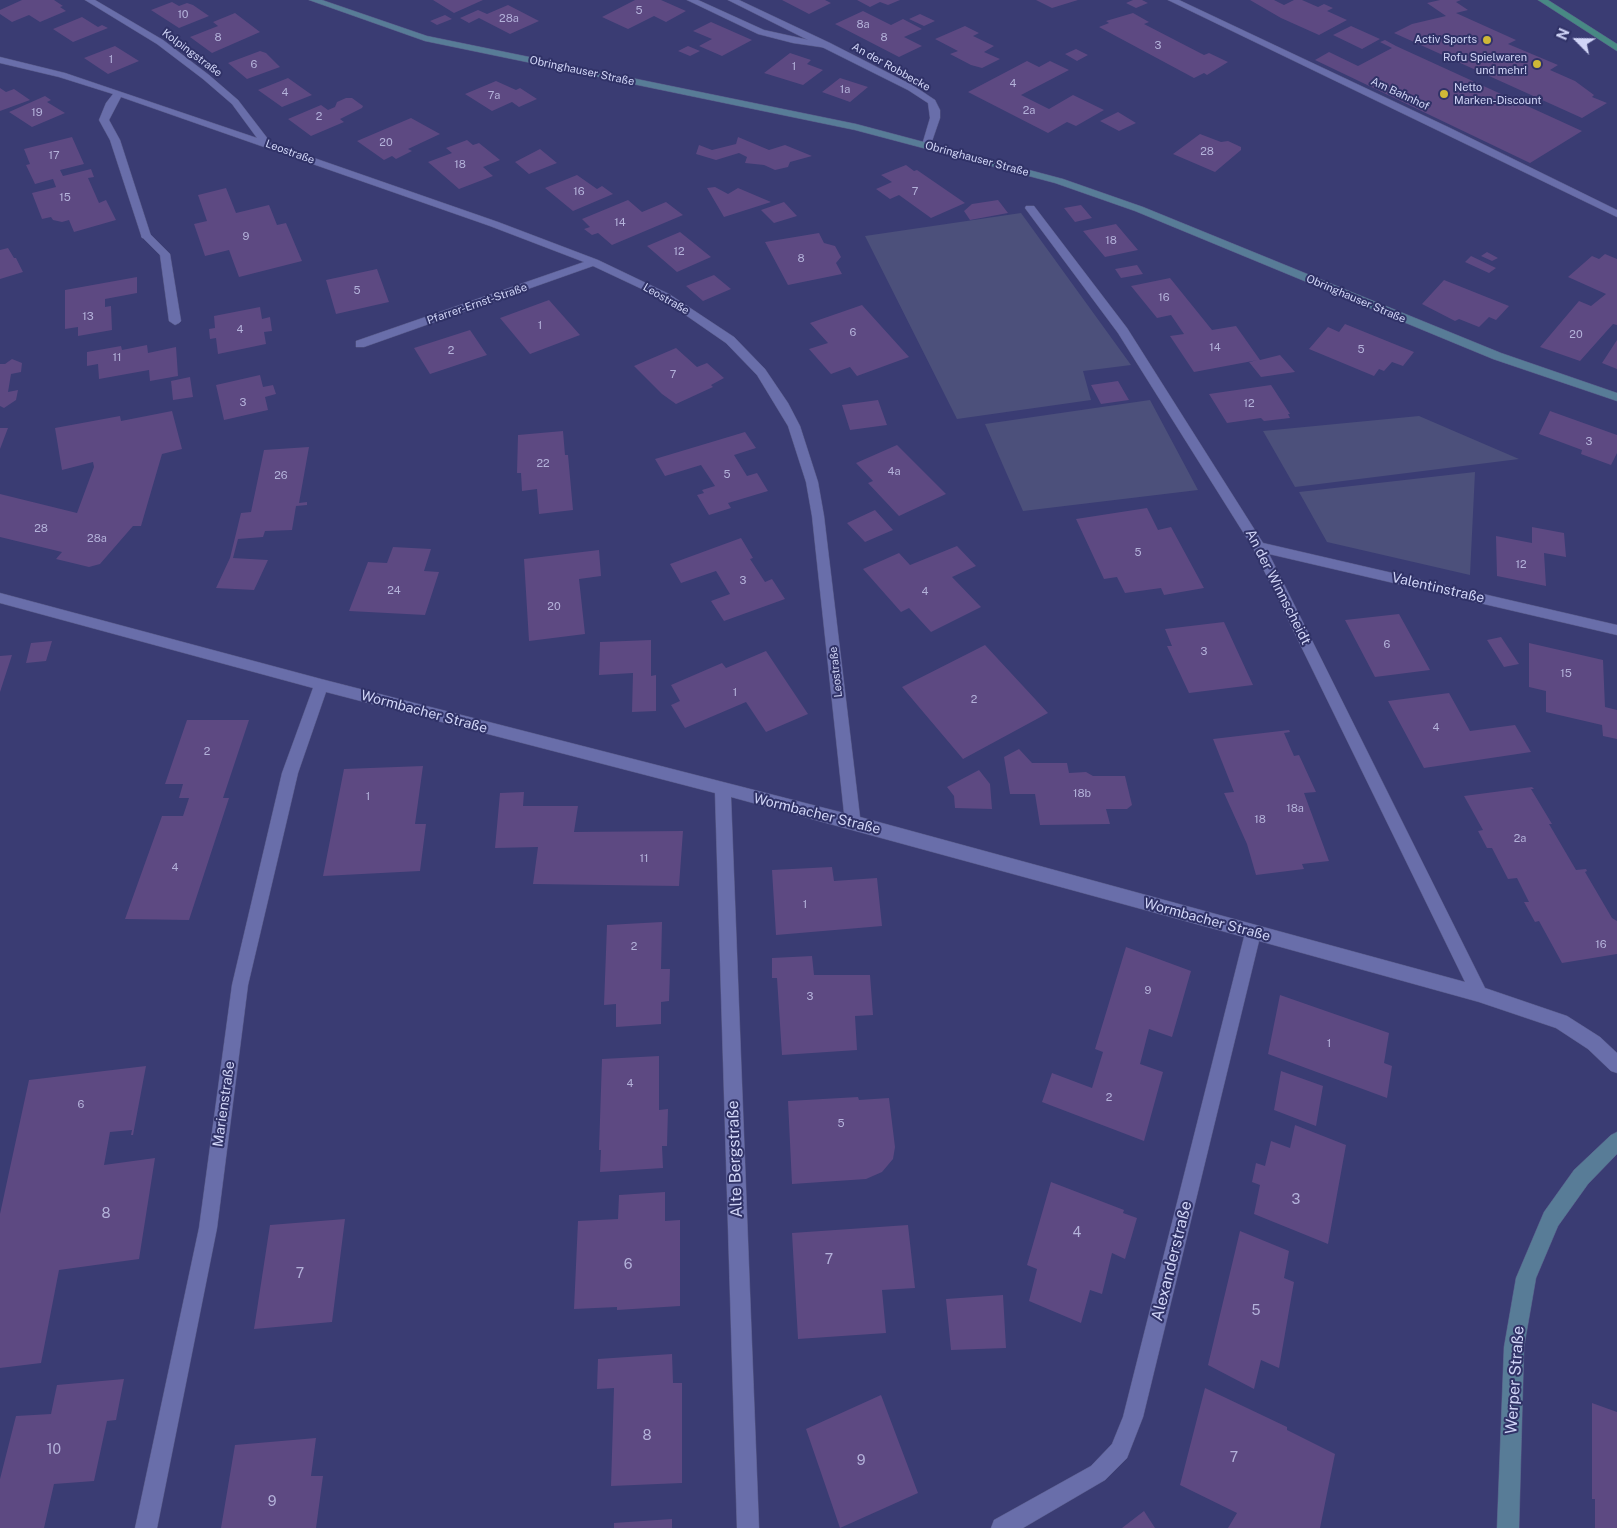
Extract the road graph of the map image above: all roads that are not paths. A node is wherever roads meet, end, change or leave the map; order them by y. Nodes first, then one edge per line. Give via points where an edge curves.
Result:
1 (89, 0) edge
2 (313, 0) edge
3 (691, 0) edge
4 (732, 0) edge
5 (1172, 0) edge
6 (1542, 0) edge
7 (827, 44) junction
8 (1617, 48) edge
9 (0, 60) edge
10 (119, 93) junction
11 (266, 143) junction
12 (927, 145) junction
13 (1030, 208) dead end
14 (1617, 214) edge
15 (594, 262) junction
16 (175, 321) dead end
17 (360, 344) dead end
18 (1617, 397) edge
19 (1259, 547) junction
20 (0, 598) edge
21 (1617, 630) edge
22 (321, 685) junction
23 (723, 790) junction
24 (853, 822) junction
25 (1254, 933) junction
26 (1479, 994) junction
27 (1617, 1065) edge
28 (1617, 1141) edge
29 (146, 1528) edge
30 (748, 1528) edge
31 (1002, 1528) edge
32 (1508, 1528) edge

1 - 11 street, Kolpingstraße via 160,42 206,77 235,102
2 - 12 street, Obringhauser Straße via 425,38 856,127
3 - 7 street, An der Robbecke via 761,32
4 - 7 street, An der Robbecke
5 - 14 street, Am Bahnhof
6 - 8 main road
7 - 12 street, An der Robbecke via 932,102 935,118
9 - 10 street, Leostraße
10 - 11 street, Leostraße
10 - 16 street via 104,120 115,140 146,236 165,254
11 - 15 street, Leostraße
12 - 18 street, Obringhauser Straße via 1104,196 1497,356
13 - 19 street, An der Winnscheidt via 1123,331
15 - 17 street, Pfarrer-Ernst-Straße
15 - 24 street, Leostraße via 665,296 730,340 762,372 794,426 812,482 818,516
19 - 21 street, Valentinstraße
19 - 26 street, An der Winnscheidt
20 - 22 street, Wormbacher Straße
22 - 23 street, Wormbacher Straße
22 - 29 street, Marienstraße via 290,773 240,985 208,1228
23 - 24 street, Wormbacher Straße
23 - 30 street, Alte Bergstraße
24 - 25 street, Wormbacher Straße
25 - 26 street, Wormbacher Straße
25 - 31 street, Alexanderstraße via 1135,1407 1120,1451 1098,1473
26 - 27 street, Wormbacher Straße via 1561,1022 1594,1043
28 - 32 street, Werper Straße via 1580,1176 1551,1220 1526,1278 1514,1347

